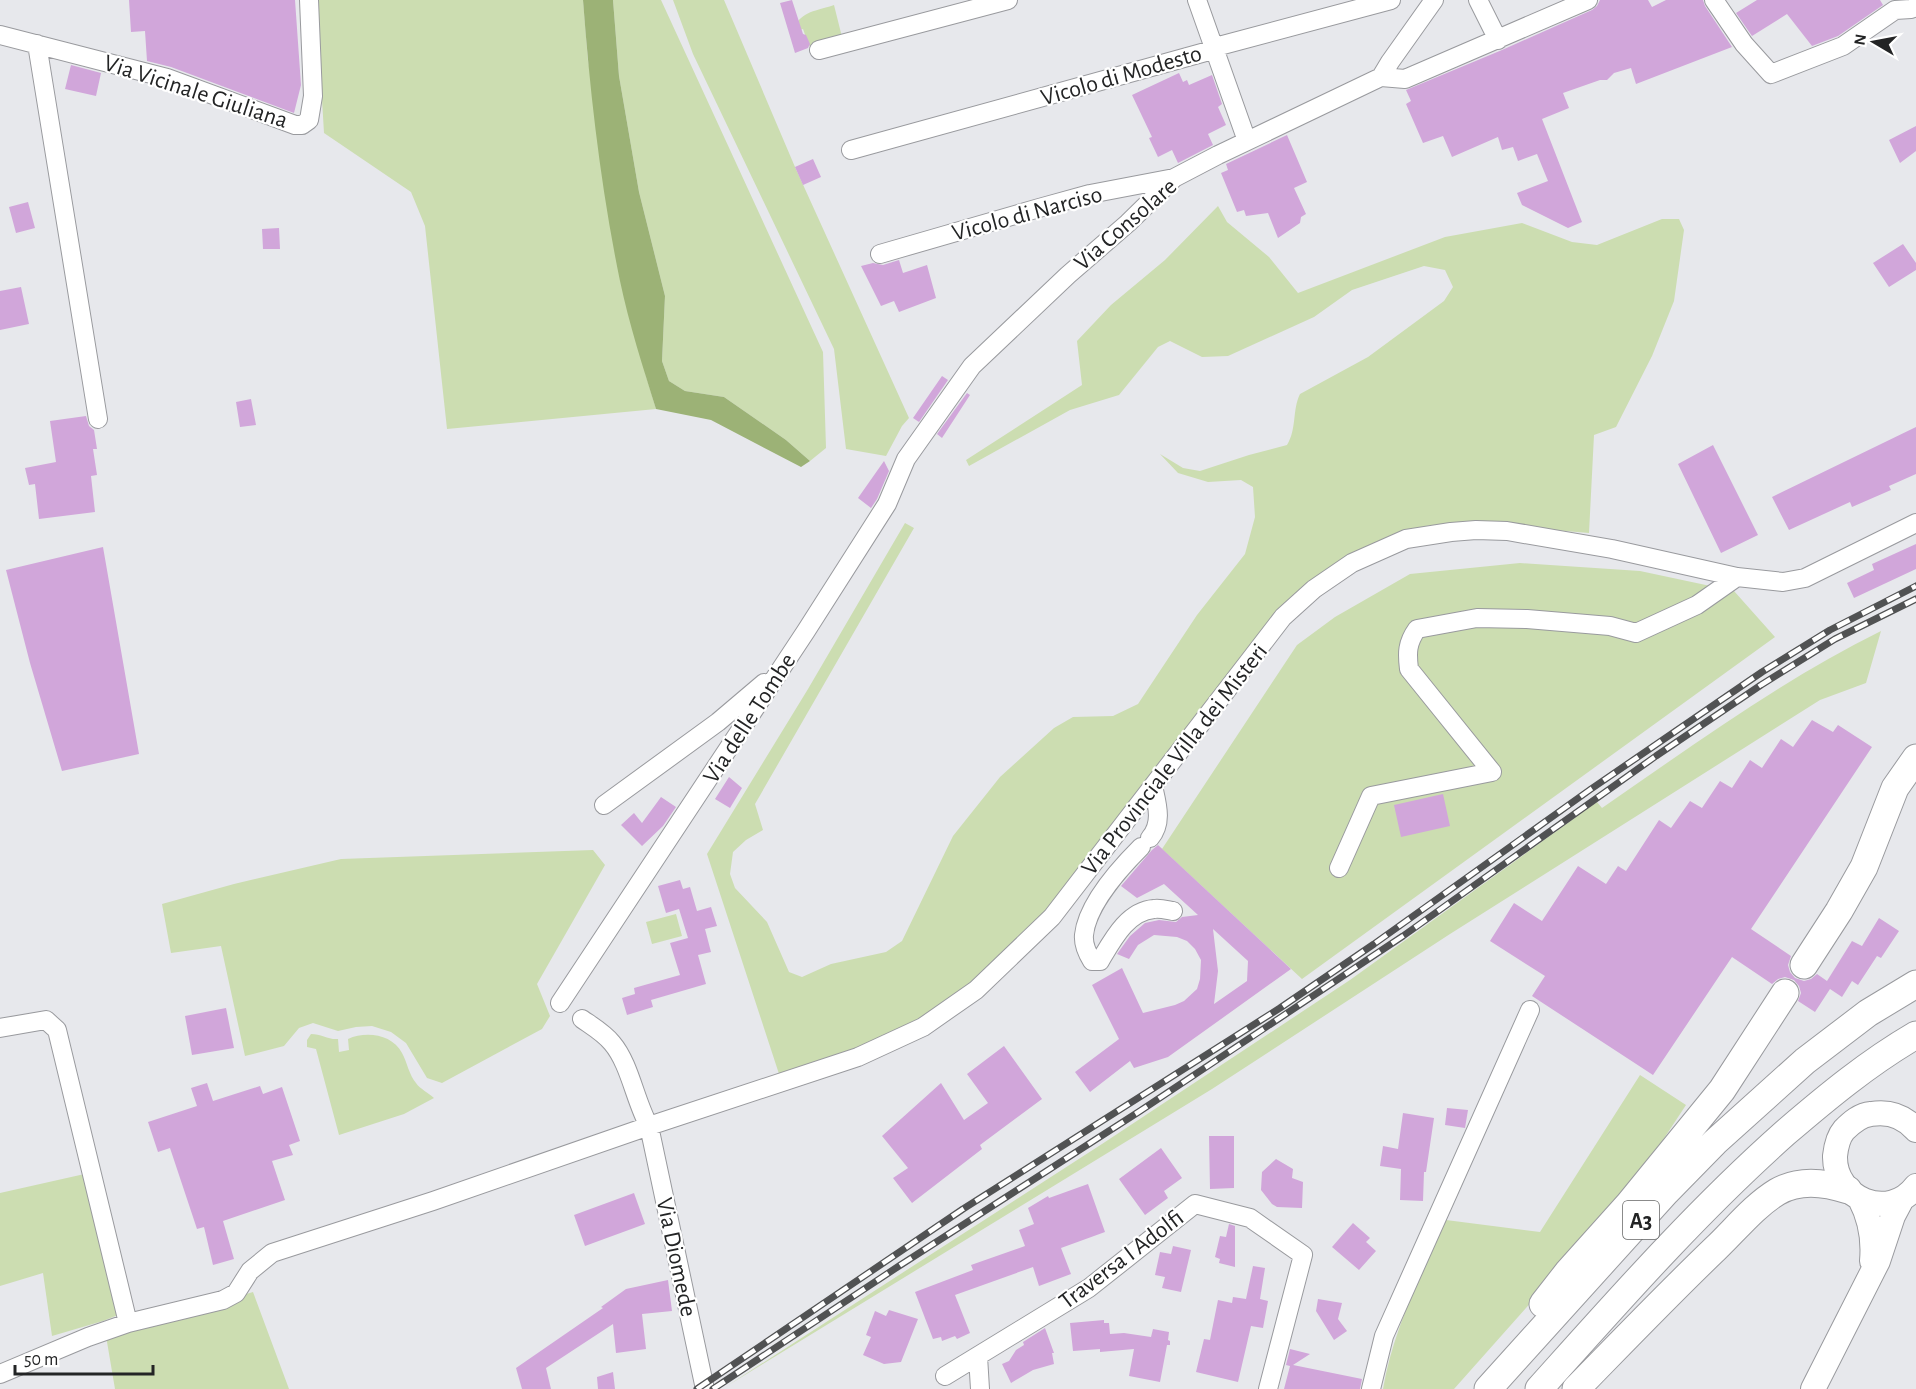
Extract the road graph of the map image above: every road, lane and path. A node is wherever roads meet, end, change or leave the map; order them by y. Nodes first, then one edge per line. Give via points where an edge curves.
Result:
1 (309, 0) edge
2 (1008, 0) edge
3 (1197, 0) edge
4 (1391, 0) edge
5 (1434, 0) edge
6 (1478, 0) edge
7 (1588, 0) edge
8 (1714, 0) edge
9 (1891, 5) edge
10 (1916, 7) edge
11 (0, 35) edge
12 (1498, 40) junction
13 (37, 44) junction
14 (1214, 48) junction
15 (819, 50) dead end
16 (1381, 77) junction
17 (1247, 141) junction
18 (851, 150) dead end
19 (1174, 178) junction
20 (880, 254) dead end
21 (98, 419) dead end
22 (928, 428) joint
23 (1916, 523) edge
24 (1737, 577) junction
25 (779, 670) junction
26 (1916, 758) edge
27 (1153, 786) junction
28 (604, 805) dead end
29 (1339, 868) dead end
30 (1173, 910) dead end
31 (1804, 965) dead end
32 (1916, 984) edge
33 (1785, 993) dead end
34 (560, 1003) dead end
35 (1530, 1010) dead end
36 (582, 1018) dead end
37 (0, 1028) edge
38 (1916, 1035) edge
39 (1906, 1111) edge
40 (649, 1126) junction
41 (1916, 1130) edge
42 (1909, 1192) edge
43 (1854, 1195) junction
44 (1871, 1275) junction
45 (128, 1323) junction
46 (978, 1356) junction
47 (0, 1374) edge
48 (945, 1376) dead end
49 (705, 1389) edge
50 (980, 1389) edge
51 (1268, 1389) edge
52 (1371, 1389) edge
53 (1482, 1389) edge
54 (1488, 1389) edge
55 (1539, 1389) edge
56 (1576, 1389) edge
57 (1814, 1389) edge

1 - 13 street, Via Vicinale Giuliana via 314,96 309,120 302,125 167,78
2 - 15 street
3 - 14 street
4 - 14 street, Vicolo di Modesto
5 - 16 street
6 - 12 street
7 - 12 street
8 - 9 street via 1744,44 1771,74 1843,46
9 - 10 street
11 - 13 street, Via Vicinale Giuliana
12 - 16 street via 1405,79
13 - 21 street
14 - 17 street
14 - 18 street, Vicolo di Modesto
16 - 17 street, Via Consolare
17 - 19 street, Via Consolare
19 - 20 street, Vicolo di Narciso via 1090,194
19 - 22 street, Via Consolare via 972,366
22 - 25 street, Via delle Tombe via 906,459 887,504
23 - 24 street, Via Provinciale Villa dei Misteri via 1805,578 1783,582
24 - 27 street, Via Provinciale Villa dei Misteri via 1507,531 1451,532 1406,539 1352,563 1283,617
24 - 29 street via 1697,605 1636,633 1610,626 1507,618 1477,618 1417,629 1409,640 1409,669 1492,772 1371,796
25 - 28 street via 718,722
25 - 34 street, Via delle Tombe
26 - 31 highway via 1895,788 1864,867
27 - 30 street via 1158,810 1155,832 1100,897 1083,937 1086,952 1092,961 1100,961 1124,924 1142,912
27 - 40 street, Via Provinciale Villa dei Misteri via 1052,917 976,990 923,1027 858,1057
32 - 54 highway, A3 via 1868,1013 1805,1061 1715,1142
33 - 53 highway via 1722,1090 1568,1272
35 - 52 street via 1384,1336
36 - 40 street, Via Diomede via 613,1044
37 - 45 street via 46,1020 57,1030
38 - 55 highway, A3 via 1833,1091 1737,1177
39 - 41 main road
39 - 43 main road via 1866,1114 1841,1134 1835,1164 1839,1179
40 - 45 street, Via Provinciale Villa dei Misteri via 272,1253 250,1271 236,1293 223,1300
40 - 49 street, Via Diomede
42 - 43 main road via 1888,1203 1874,1204
42 - 44 main road via 1893,1216
43 - 44 main road via 1870,1224
43 - 56 highway via 1822,1182 1798,1184 1777,1192 1712,1251
44 - 57 main road
45 - 47 street
46 - 48 street, Traversa I Adolfi
46 - 50 street
46 - 51 street, Traversa I Adolfi via 1089,1288 1195,1204 1250,1218 1303,1256

